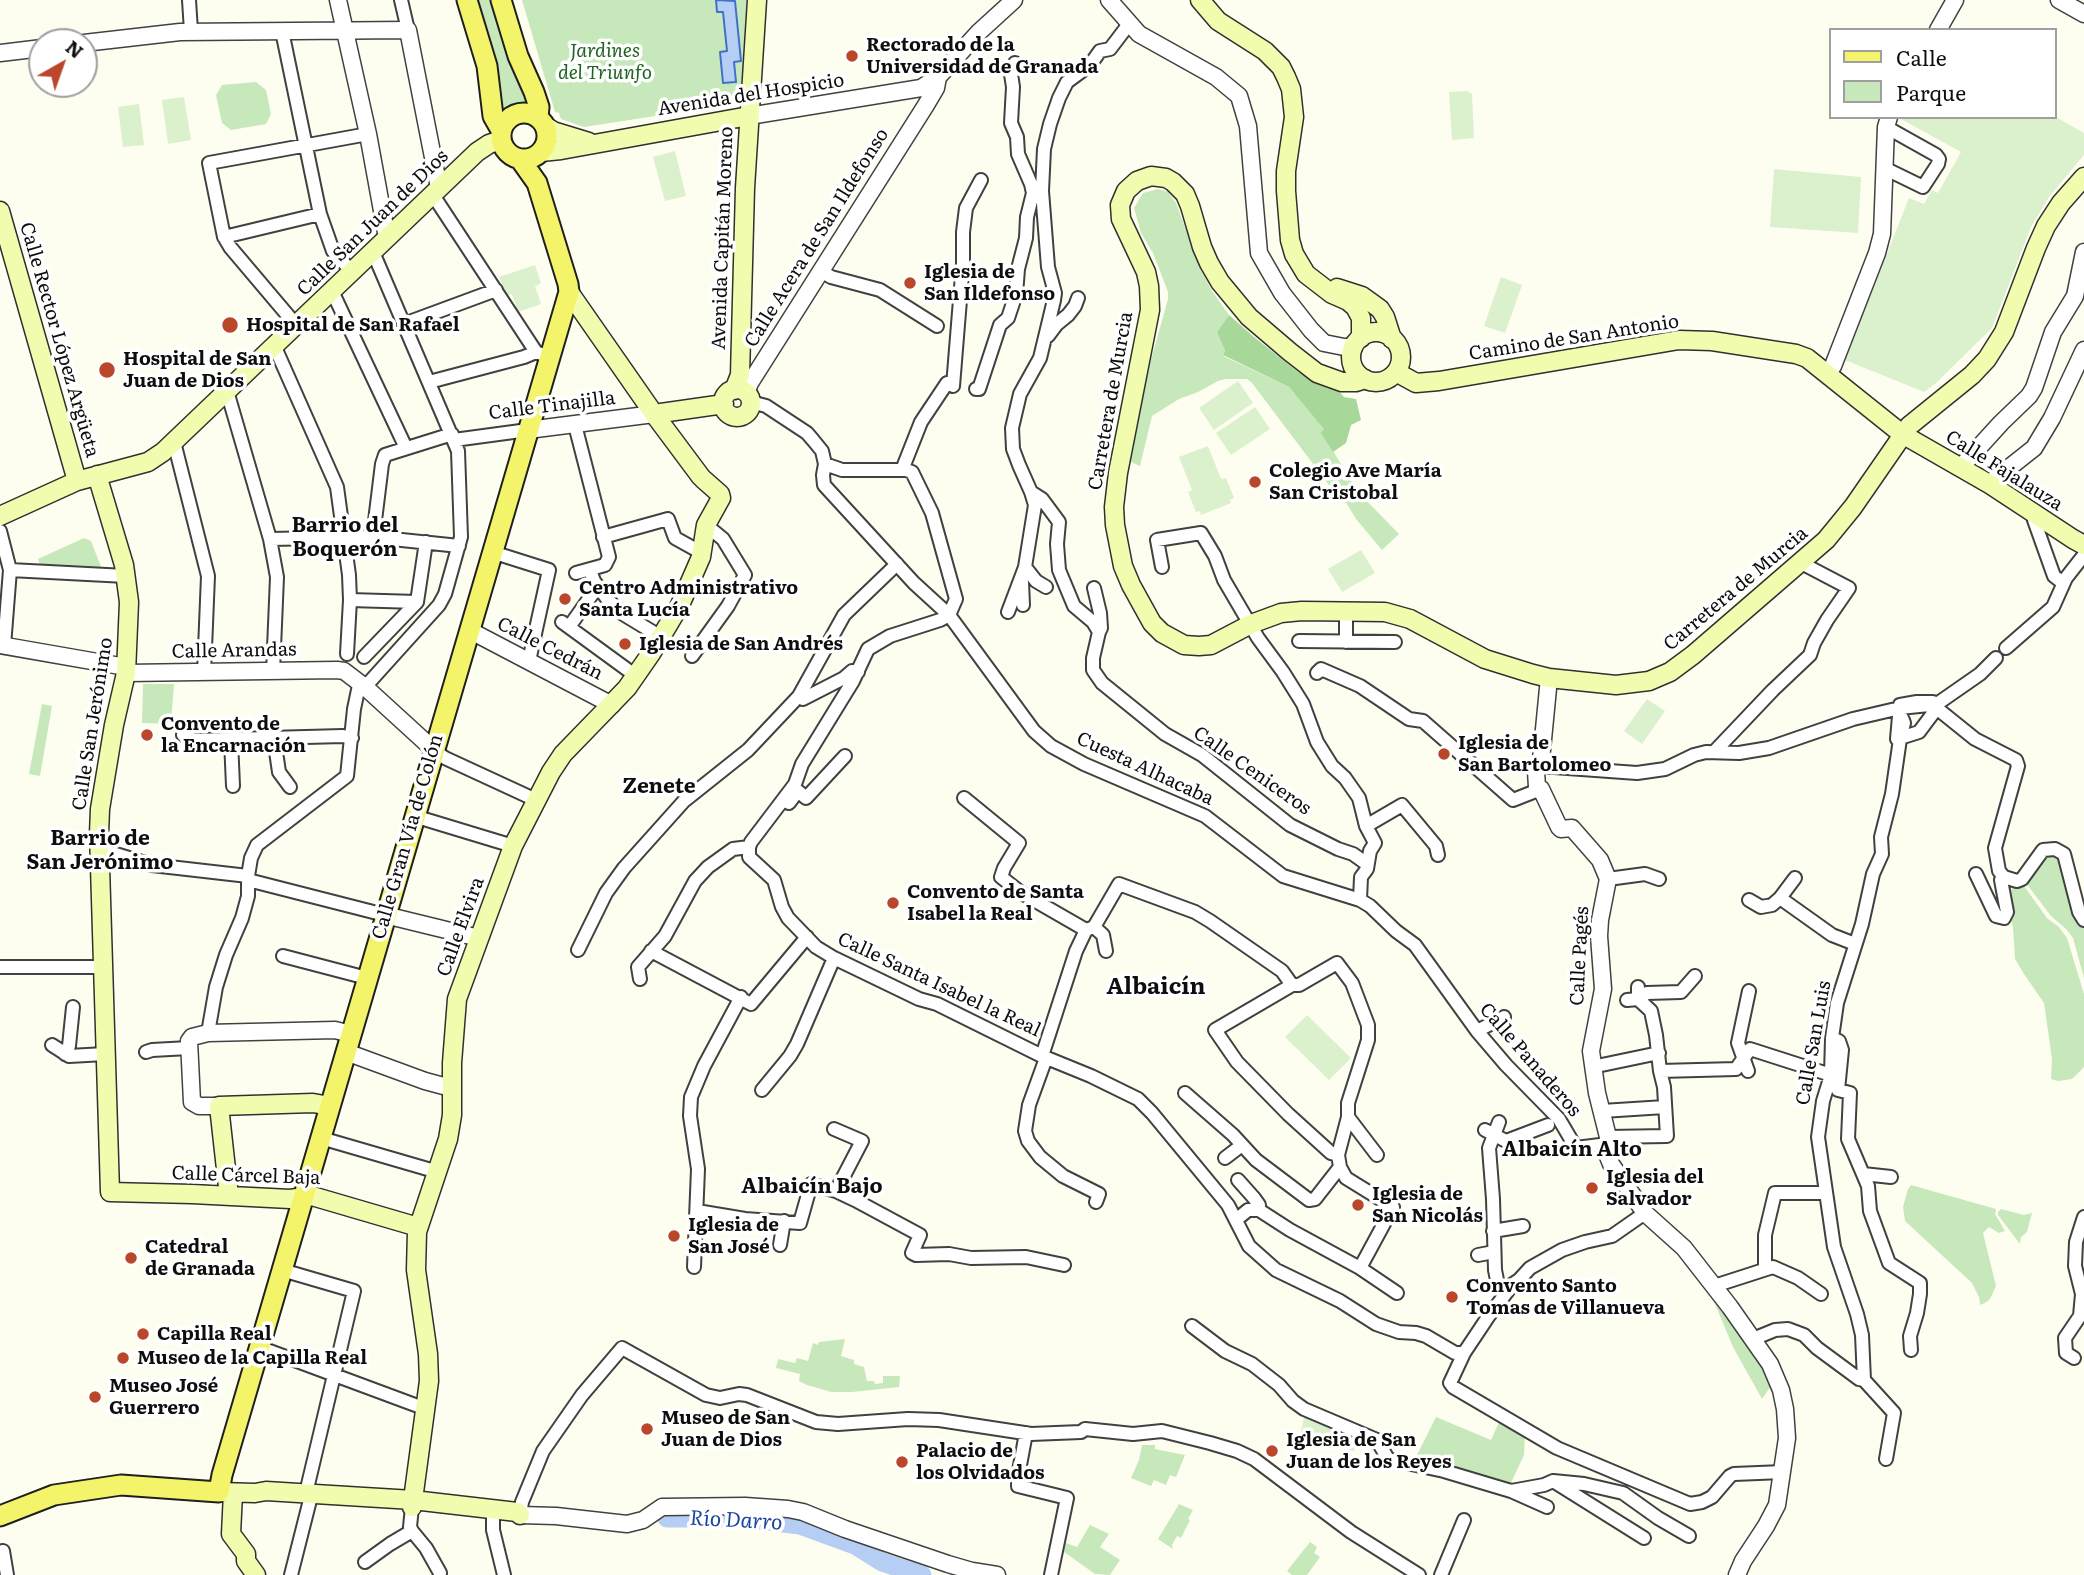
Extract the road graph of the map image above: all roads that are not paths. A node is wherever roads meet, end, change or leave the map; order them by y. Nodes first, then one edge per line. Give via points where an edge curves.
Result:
1 (189, 0) edge
2 (338, 0) edge
3 (401, 0) edge
4 (467, 0) edge
5 (500, 0) edge
6 (757, 0) edge
7 (1009, 0) edge
8 (1014, 0) edge
9 (1109, 0) edge
10 (1200, 0) edge
11 (1955, 0) edge
12 (2059, 0) edge
13 (2084, 14) edge
14 (1129, 24) junction
15 (1939, 28) edge
16 (344, 30) junction
17 (408, 30) junction
18 (191, 31) junction
19 (282, 31) junction
20 (98, 41) edge
21 (966, 42) junction
22 (28, 49) edge
23 (1, 52) edge
24 (1015, 63) dead end
25 (938, 77) junction
26 (916, 89) junction
27 (926, 105) junction
28 (749, 116) junction
29 (541, 122) junction
30 (1888, 122) edge
31 (368, 134) junction
32 (501, 135) junction
33 (593, 143) junction
34 (306, 145) junction
35 (533, 155) junction
36 (1884, 168) junction
37 (2084, 177) edge
38 (981, 180) dead end
39 (436, 192) junction
40 (1037, 197) junction
41 (0, 211) edge
42 (320, 214) junction
43 (224, 237) junction
44 (387, 238) junction
45 (373, 252) junction
46 (2084, 252) edge
47 (821, 271) junction
48 (352, 272) junction
49 (1325, 288) junction
50 (332, 290) junction
51 (496, 290) junction
52 (569, 292) junction
53 (1078, 298) dead end
54 (404, 324) junction
55 (296, 325) junction
56 (937, 326) dead end
57 (1045, 338) junction
58 (1392, 339) junction
59 (274, 345) junction
60 (1355, 347) junction
61 (2084, 351) edge
62 (542, 354) junction
63 (740, 361) junction
64 (1309, 366) junction
65 (758, 369) junction
66 (1396, 372) junction
67 (1827, 374) junction
68 (1365, 379) junction
69 (429, 382) junction
70 (976, 389) dead end
71 (227, 391) junction
72 (743, 399) junction
73 (654, 414) junction
74 (575, 425) junction
75 (528, 430) junction
76 (1902, 434) junction
77 (453, 437) junction
78 (174, 442) junction
79 (406, 449) junction
80 (825, 464) junction
81 (1961, 467) junction
82 (906, 470) junction
83 (97, 475) junction
84 (77, 481) junction
85 (1991, 485) junction
86 (1031, 492) junction
87 (2037, 515) junction
88 (0, 516) edge
89 (706, 525) junction
90 (0, 531) edge
91 (345, 536) junction
92 (373, 537) junction
93 (603, 537) junction
94 (270, 539) junction
95 (426, 542) junction
96 (2084, 545) edge
97 (459, 546) junction
98 (492, 552) junction
99 (702, 553) junction
100 (2084, 555) edge
101 (1803, 561) junction
102 (897, 564) junction
103 (1162, 567) dead end
104 (10, 570) junction
105 (590, 570) junction
106 (576, 573) dead end
107 (1023, 573) junction
108 (126, 576) junction
109 (2063, 583) junction
110 (598, 586) junction
111 (1046, 587) dead end
112 (1094, 588) dead end
113 (417, 599) junction
114 (350, 600) junction
115 (439, 605) junction
116 (1023, 605) dead end
117 (1008, 612) dead end
118 (1346, 614) junction
119 (949, 615) junction
120 (1251, 624) junction
121 (469, 630) junction
122 (1099, 632) junction
123 (661, 637) junction
124 (1299, 641) dead end
125 (1346, 642) junction
126 (1395, 642) dead end
127 (2, 645) edge
128 (2006, 648) dead end
129 (347, 654) dead end
130 (692, 656) dead end
131 (364, 657) dead end
132 (1996, 658) dead end
133 (529, 661) junction
134 (126, 670) junction
135 (273, 671) junction
136 (858, 672) junction
137 (204, 673) junction
138 (1317, 673) dead end
139 (636, 676) junction
140 (1549, 678) junction
141 (363, 686) junction
142 (799, 696) junction
143 (612, 705) junction
144 (1934, 706) junction
145 (1902, 711) junction
146 (183, 735) dead end
147 (274, 738) junction
148 (352, 738) junction
149 (1899, 739) junction
150 (231, 740) junction
151 (434, 750) junction
152 (1715, 751) junction
153 (845, 756) dead end
154 (1540, 766) junction
155 (233, 786) dead end
156 (290, 787) dead end
157 (1541, 789) junction
158 (964, 798) dead end
159 (536, 800) junction
160 (414, 816) junction
161 (1366, 825) junction
162 (761, 829) junction
163 (513, 846) junction
164 (748, 847) junction
165 (99, 849) junction
166 (1423, 860) dead end
167 (1367, 864) junction
168 (1976, 874) dead end
169 (2004, 877) junction
170 (248, 878) junction
171 (1795, 878) dead end
172 (1608, 879) junction
173 (1659, 879) dead end
174 (1365, 896) junction
175 (1749, 900) dead end
176 (1776, 901) junction
177 (385, 915) junction
178 (2084, 920) edge
179 (1090, 928) junction
180 (479, 938) junction
181 (1408, 940) joint
182 (809, 942) junction
183 (1855, 944) junction
184 (578, 950) dead end
185 (651, 951) junction
186 (1106, 951) dead end
187 (283, 956) dead end
188 (834, 958) junction
189 (103, 967) junction
190 (0, 968) edge
191 (1695, 976) dead end
192 (367, 978) junction
193 (640, 979) dead end
194 (1292, 985) junction
195 (1749, 991) dead end
196 (746, 1000) junction
197 (73, 1007) dead end
198 (1504, 1017) dead end
199 (1477, 1031) junction
200 (208, 1033) junction
201 (1832, 1038) junction
202 (348, 1043) junction
203 (1655, 1043) junction
204 (52, 1045) dead end
205 (189, 1045) junction
206 (146, 1052) dead end
207 (65, 1054) junction
208 (105, 1054) junction
209 (1745, 1055) junction
210 (1044, 1057) junction
211 (1592, 1067) junction
212 (1660, 1071) junction
213 (1831, 1075) junction
214 (451, 1088) junction
215 (762, 1090) dead end
216 (1185, 1093) dead end
217 (219, 1106) junction
218 (330, 1106) junction
219 (1665, 1107) junction
220 (1602, 1111) junction
221 (1348, 1117) junction
222 (1500, 1122) dead end
223 (1548, 1125) dead end
224 (834, 1129) dead end
225 (1495, 1135) junction
226 (321, 1138) junction
227 (1608, 1140) junction
228 (1242, 1145) junction
229 (1377, 1155) dead end
230 (1225, 1158) dead end
231 (1339, 1163) junction
232 (438, 1172) junction
233 (1863, 1174) junction
234 (1891, 1177) dead end
235 (1238, 1180) dead end
236 (836, 1191) junction
237 (110, 1192) joint
238 (1826, 1193) junction
239 (229, 1196) junction
240 (303, 1197) junction
241 (1096, 1202) dead end
242 (1259, 1210) junction
243 (697, 1212) junction
244 (1645, 1213) junction
245 (2084, 1217) edge
246 (1236, 1220) junction
247 (783, 1221) junction
248 (1522, 1226) dead end
249 (418, 1227) junction
250 (1493, 1230) junction
251 (780, 1245) dead end
252 (1494, 1252) junction
253 (1478, 1255) dead end
254 (1064, 1265) dead end
255 (695, 1267) dead end
256 (1360, 1268) junction
257 (1765, 1269) junction
258 (282, 1270) junction
259 (1714, 1286) junction
260 (1507, 1292) junction
261 (1397, 1293) dead end
262 (1821, 1294) dead end
263 (1192, 1326) dead end
264 (1753, 1339) junction
265 (259, 1347) junction
266 (1911, 1350) dead end
267 (1464, 1353) junction
268 (2074, 1358) dead end
269 (335, 1374) junction
270 (1864, 1380) junction
271 (426, 1409) junction
272 (1026, 1433) junction
273 (1886, 1459) dead end
274 (1783, 1472) junction
275 (1553, 1481) junction
276 (1658, 1490) junction
277 (1511, 1491) junction
278 (226, 1492) junction
279 (1623, 1493) junction
280 (308, 1496) junction
281 (413, 1503) junction
282 (1547, 1507) dead end
283 (520, 1515) junction
284 (0, 1516) edge
285 (494, 1516) junction
286 (1464, 1520) dead end
287 (412, 1531) junction
288 (1689, 1536) dead end
289 (1644, 1538) dead end
290 (3, 1551) dead end
291 (246, 1555) junction
292 (365, 1562) dead end
293 (1744, 1572) edge
294 (440, 1573) dead end
295 (8, 1575) edge
296 (256, 1575) edge
297 (265, 1575) edge
298 (291, 1575) edge
299 (504, 1575) edge
300 (997, 1575) edge
301 (1051, 1575) edge
302 (1419, 1575) edge
303 (1441, 1575) edge

1 - 18 street
2 - 16 street
3 - 17 street
4 - 32 main road
5 - 29 main road
6 - 28 main road, Avenida Capitán Moreno
7 - 21 street
8 - 21 street
9 - 14 street
10 - 49 main road via 1217,21 1265,51 1286,77 1293,117 1286,171 1290,240 1301,268
11 - 15 street
12 - 13 street
14 - 40 street via 1110,49 1100,51 1068,82 1059,98 1044,149
14 - 60 street via 1239,96 1248,126 1259,253 1282,293 1324,343
16 - 17 street
16 - 19 street
16 - 31 street
17 - 39 street
18 - 19 street
18 - 20 street
19 - 34 street
21 - 25 street, Calle Acera de San Ildefonso
21 - 26 street
22 - 23 street
24 - 40 street via 1012,123 1018,153
25 - 26 street, Calle Acera de San Ildefonso
25 - 27 street, Calle Acera de San Ildefonso
26 - 27 street
26 - 28 street, Avenida del Hospicio
27 - 47 street, Calle Acera de San Ildefonso
28 - 33 main road, Avenida del Hospicio
28 - 63 main road, Avenida Capitán Moreno
29 - 32 main road via 520,113 506,121
29 - 33 main road, Avenida del Hospicio
29 - 35 main road via 546,142
30 - 36 street
30 - 36 street via 1939,159 1923,187
31 - 34 street
31 - 44 street
32 - 35 main road via 505,150 513,156
32 - 39 main road, Calle San Juan de Dios
33 - 35 main road, Avenida del Hospicio
34 - 42 street
34 - 43 street via 209,163
35 - 52 main road
36 - 67 street via 1877,253
37 - 76 main road, Carretera de Murcia via 2046,226 1994,351
38 - 82 street via 966,208 953,386 947,383 921,422
39 - 44 main road, Calle San Juan de Dios
39 - 51 street
40 - 57 street via 1055,293
40 - 70 street via 1027,217 1016,294
41 - 84 main road, Calle Rector López Argüeta
42 - 43 street
42 - 48 street via 333,251
43 - 55 street
44 - 45 main road, Calle San Juan de Dios
45 - 48 main road, Calle San Juan de Dios
45 - 54 street
46 - 81 street via 2075,296 2053,332 2034,388
47 - 56 street via 880,290
47 - 65 street, Calle Acera de San Ildefonso
48 - 50 main road, Calle San Juan de Dios
49 - 58 main road via 1371,301 1383,313
49 - 60 main road via 1348,301 1361,318
50 - 55 main road, Calle San Juan de Dios
50 - 79 street
51 - 54 street
51 - 62 street
52 - 62 main road, Calle Gran Vía de Colón
52 - 73 main road
53 - 57 street
54 - 69 street
55 - 59 main road, Calle San Juan de Dios
57 - 86 street via 1040,358 1020,394 1012,428 1013,449
58 - 60 main road via 1380,333 1367,334
58 - 66 main road via 1401,354
59 - 71 main road, Calle San Juan de Dios
59 - 91 street via 337,487
60 - 64 main road via 1339,369
60 - 68 main road via 1355,370
61 - 85 street via 2034,448
62 - 69 street
62 - 75 main road, Calle Gran Vía de Colón
63 - 65 main road, Avenida Capitán Moreno
63 - 72 main road, Avenida Capitán Moreno
64 - 68 main road, Carretera de Murcia via 1342,382
64 - 120 main road, Carretera de Murcia via 1249,317 1220,282 1179,187 1158,176 1131,185 1122,198 1120,213 1146,272 1150,310 1115,490 1115,525 1124,566 1152,623 1178,643 1211,645
65 - 72 street, Calle Acera de San Ildefonso
66 - 67 main road, Camino de San Antonio via 1416,383 1694,340 1796,354
66 - 68 main road via 1382,381
67 - 76 main road, Camino de San Antonio
69 - 77 street
71 - 78 main road, Calle San Juan de Dios
71 - 94 street
72 - 73 main road
72 - 80 street via 807,433 822,451
73 - 74 street, Calle Tinajilla
73 - 89 main road, Calle Elvira via 702,478 720,494
74 - 75 street, Calle Tinajilla
74 - 93 street
75 - 77 street, Calle Tinajilla
75 - 98 main road, Calle Gran Vía de Colón
76 - 81 main road, Calle Fajalauza
76 - 101 main road, Carretera de Murcia via 1843,519
77 - 79 street, Calle Tinajilla
77 - 97 street via 458,451 454,480
78 - 83 main road, Calle San Juan de Dios via 148,461
78 - 137 street via 208,576
79 - 92 street, Calle Tinajilla via 385,455
80 - 82 street via 841,469
80 - 102 street, Cuesta Alhacaba via 824,485
81 - 85 main road, Calle Fajalauza
82 - 119 street via 912,472 937,529 956,599
83 - 84 main road, Calle San Juan de Dios
83 - 108 main road, Calle San Jerónimo
84 - 88 main road, Calle San Juan de Dios
85 - 87 main road, Calle Fajalauza
86 - 107 street via 1035,505
86 - 122 street via 1059,522 1059,569 1068,594
87 - 96 main road, Calle Fajalauza
87 - 109 street via 2034,520 2054,576
89 - 99 main road, Calle Elvira
89 - 130 street via 723,540 745,575
90 - 104 street
91 - 92 street
91 - 94 street
91 - 114 street
92 - 95 street
93 - 99 street via 668,519 675,538
93 - 105 street via 609,557 605,565
94 - 135 street via 277,577
95 - 97 street
95 - 113 street
97 - 115 street
98 - 121 main road, Calle Gran Vía de Colón
98 - 133 street via 549,570
99 - 123 main road, Calle Elvira
100 - 109 street
101 - 140 main road, Carretera de Murcia via 1693,655 1660,677 1616,685
101 - 152 street via 1849,588 1810,656
102 - 119 street, Cuesta Alhacaba
102 - 142 street via 844,615
103 - 120 street via 1157,540 1201,533
104 - 108 street
104 - 127 street
105 - 106 street
105 - 110 street
107 - 111 street
107 - 116 street
107 - 117 street
108 - 134 main road, Calle San Jerónimo
109 - 128 street via 2053,607
110 - 123 street via 623,614
110 - 139 street via 566,624
112 - 122 street
113 - 114 street
113 - 115 street via 425,597
113 - 131 street
114 - 129 street
115 - 141 street
118 - 120 main road, Carretera de Murcia via 1285,612
118 - 125 street
118 - 140 main road, Carretera de Murcia via 1385,612 1410,619 1485,659
119 - 136 street via 883,639 865,653
119 - 174 street, Cuesta Alhacaba via 1034,731 1051,746 1205,816 1283,876
120 - 161 street via 1303,704 1317,742 1359,798
121 - 133 street, Calle Cedrán
121 - 151 main road, Calle Gran Vía de Colón
122 - 167 street, Calle Ceniceros via 1093,670 1121,700 1202,755 1290,825
123 - 139 main road, Calle Elvira
124 - 125 street
125 - 126 street
127 - 134 street, Calle Arandas
132 - 144 street
133 - 143 street, Calle Cedrán
134 - 137 street, Calle Arandas
134 - 165 main road, Calle San Jerónimo via 100,809
135 - 137 street, Calle Arandas
135 - 141 street, Calle Arandas via 344,671
136 - 142 street via 852,671 803,699
136 - 162 street via 802,764 795,784
138 - 157 street via 1321,669 1360,686 1409,719 1423,721 1513,800
139 - 143 main road, Calle Elvira
140 - 154 street
141 - 148 street via 358,690
141 - 151 street
142 - 184 street via 748,750 684,801 648,840 606,894
143 - 159 main road, Calle Elvira via 563,754
144 - 145 street via 1933,702 1917,702 1900,705
144 - 149 street via 1919,732
144 - 169 street via 1975,739 2016,760 1995,848
145 - 149 street, Calle San Luis
145 - 152 street via 1853,719 1769,748
146 - 150 street via 194,740
147 - 148 street
147 - 150 street
147 - 156 street via 279,772
148 - 170 street via 347,776 257,845
149 - 183 street, Calle San Luis via 1882,854
150 - 155 street
151 - 159 street
151 - 160 main road, Calle Gran Vía de Colón
152 - 154 street via 1665,769 1637,773
153 - 162 street via 806,798 798,791 766,832
154 - 157 street via 1536,771
157 - 172 street via 1559,827 1572,828 1600,860
158 - 179 street via 1019,843 1001,877 1020,892
159 - 163 main road, Calle Elvira
160 - 163 street
160 - 177 main road, Calle Gran Vía de Colón
161 - 166 street via 1402,805 1442,855
161 - 167 street via 1375,843
162 - 164 street
163 - 180 main road, Calle Elvira
164 - 182 street, Calle Santa Isabel la Real via 749,858 772,876 788,918
164 - 185 street via 733,849 708,867
165 - 170 street via 152,864
165 - 189 main road, Calle San Jerónimo
167 - 174 street via 1361,877
168 - 169 street via 1996,916 2004,918
169 - 178 street via 2022,879 2043,850 2055,849 2064,854
170 - 177 street
170 - 200 street via 248,896 215,988
171 - 176 street
172 - 173 street via 1645,874
172 - 211 street, Calle Pagés via 1600,928 1603,989 1591,1045
174 - 181 street, Cuesta Alhacaba
175 - 176 street via 1761,907
176 - 183 street
177 - 180 street
177 - 192 main road, Calle Gran Vía de Colón
179 - 186 street via 1103,935
179 - 194 street via 1119,884 1195,912 1282,971
179 - 210 street via 1076,951
180 - 214 main road, Calle Elvira via 457,999
181 - 199 street, Calle Panaderos
182 - 188 street, Calle Santa Isabel la Real
182 - 196 street
183 - 201 street, Calle San Luis
185 - 193 street via 638,967
185 - 196 street
187 - 192 street
188 - 210 street, Calle Santa Isabel la Real
188 - 215 street via 797,1044
189 - 190 street
189 - 208 main road, Calle San Jerónimo
191 - 203 street via 1681,992 1634,995 1651,1012
192 - 202 main road, Calle Gran Vía de Colón
194 - 221 street via 1337,964 1352,983 1368,1025 1368,1041 1348,1103
194 - 231 street via 1215,1030 1237,1062
195 - 209 street
196 - 243 street via 704,1066 691,1097
197 - 207 street
198 - 199 street
199 - 227 street, Calle Panaderos via 1562,1123 1576,1148
200 - 202 street via 335,1030
200 - 205 street via 197,1034
201 - 213 street, Calle San Luis
201 - 233 street via 1842,1050 1838,1090 1850,1093 1848,1139
202 - 214 street via 425,1081
202 - 218 main road, Calle Gran Vía de Colón
203 - 211 street
203 - 212 street
204 - 207 street
205 - 206 street
205 - 217 street via 192,1102
207 - 208 street
208 - 237 main road, Calle San Jerónimo
209 - 212 street via 1736,1069
209 - 213 street
210 - 241 street via 1028,1105 1028,1141 1063,1176 1099,1194
210 - 246 street, Calle Santa Isabel la Real via 1138,1100
211 - 220 street, Calle Pagés
212 - 219 street
213 - 238 street, Calle San Luis via 1818,1137
214 - 232 main road, Calle Elvira via 449,1139
216 - 228 street
217 - 218 main road
217 - 239 main road
218 - 226 main road, Calle Gran Vía de Colón
219 - 220 street
219 - 227 street, Calle Panaderos via 1667,1136
220 - 227 street, Calle Pagés
221 - 229 street
221 - 231 street
222 - 225 street
223 - 225 street
224 - 236 street via 862,1141
225 - 250 street via 1489,1148
226 - 232 street
226 - 240 main road, Calle Gran Vía de Colón
227 - 244 street, Calle Pagés via 1611,1164
228 - 230 street
228 - 231 street via 1309,1200
231 - 256 street via 1393,1207
232 - 249 main road, Calle Elvira
233 - 234 street
233 - 266 street via 1870,1211 1889,1263 1920,1283
235 - 242 street
236 - 247 street via 811,1184 800,1223
236 - 254 street via 920,1236 912,1253 916,1255 1026,1257
237 - 239 main road, Calle Cárcel Baja
238 - 257 street via 1775,1193 1765,1235
238 - 270 street, Calle San Luis via 1834,1247 1862,1335
239 - 240 main road, Calle Cárcel Baja
240 - 249 main road, Calle Cárcel Baja
240 - 258 main road, Calle Gran Vía de Colón
242 - 246 street via 1248,1210
242 - 256 street
243 - 247 street
243 - 255 street
244 - 259 street, Calle Pagés via 1684,1248
244 - 260 street via 1612,1236 1562,1250 1537,1263
245 - 268 street via 2075,1266 2082,1294 2080,1316 2065,1338 2066,1353
246 - 267 street, Calle Santa Isabel la Real via 1249,1245 1276,1270 1380,1326 1416,1332 1455,1353
247 - 251 street
248 - 250 street
249 - 271 main road, Calle Elvira via 416,1270 428,1354
250 - 252 street
252 - 253 street
252 - 260 street via 1498,1285
256 - 261 street
257 - 259 street
257 - 262 street via 1773,1267 1798,1278
258 - 265 main road, Calle Gran Vía de Colón
258 - 269 street via 354,1291
259 - 264 street, Calle Pagés
260 - 267 street
263 - 277 street via 1252,1364 1304,1409 1377,1440 1388,1459
264 - 270 street via 1788,1329 1804,1335
264 - 274 street, Calle Pagés via 1776,1378 1786,1409
265 - 269 street
265 - 278 main road, Calle Gran Vía de Colón via 222,1475
267 - 276 street via 1451,1379 1453,1387 1557,1448
269 - 271 street
269 - 280 street
270 - 273 street via 1894,1413
271 - 281 main road, Calle Elvira
272 - 283 street via 939,1420 813,1421 747,1395 706,1395 622,1348 543,1451
272 - 301 street via 1017,1482 1020,1488 1067,1498
272 - 302 street via 1085,1429 1162,1432 1237,1451
274 - 276 street via 1734,1474 1712,1497 1690,1504
274 - 293 street, Calle Pagés via 1777,1505
275 - 277 street
275 - 279 street
275 - 289 street
276 - 279 street
277 - 282 street
278 - 280 main road
278 - 284 main road via 121,1485 54,1495
278 - 291 main road via 231,1534
279 - 288 street
280 - 281 main road
280 - 298 street
281 - 283 main road
281 - 285 main road
281 - 287 street
283 - 285 main road
283 - 300 street via 627,1524 662,1507 744,1506 803,1512 948,1564
285 - 299 street
286 - 303 street
287 - 292 street
287 - 294 street
290 - 295 street
291 - 296 main road
291 - 297 main road

